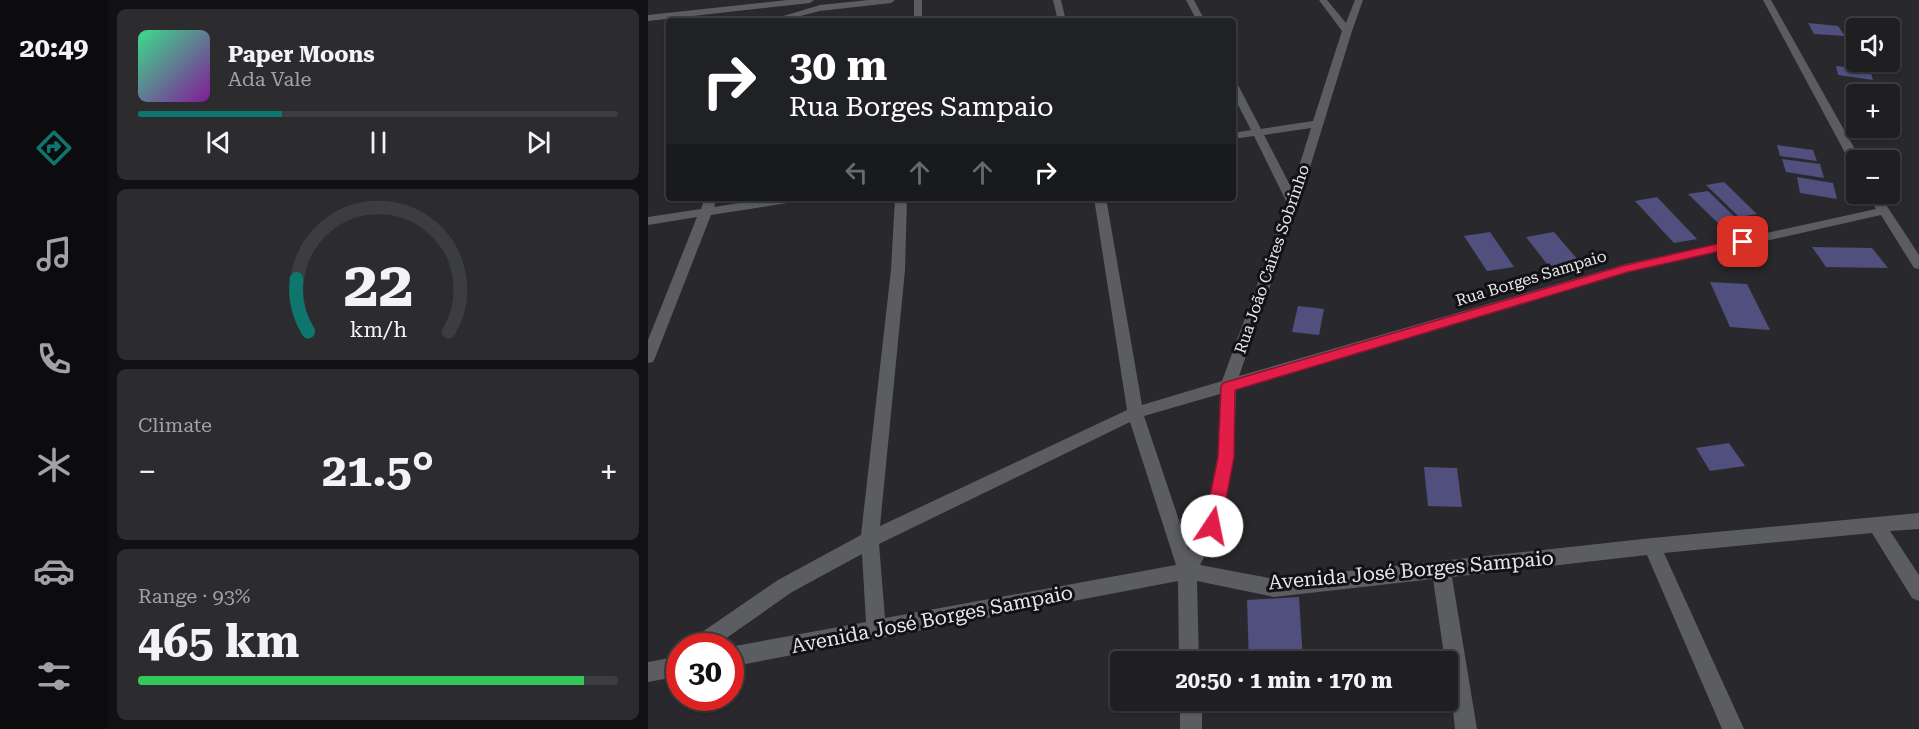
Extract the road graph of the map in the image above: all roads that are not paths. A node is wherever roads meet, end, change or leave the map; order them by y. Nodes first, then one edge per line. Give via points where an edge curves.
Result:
1 (810, 0) edge
2 (891, 0) edge
3 (918, 0) edge
4 (1057, 0) edge
5 (1190, 0) edge
6 (1323, 0) edge
7 (1359, 0) edge
8 (1767, 0) edge
9 (648, 18) edge
10 (782, 18) edge
11 (918, 18) edge
12 (1061, 18) edge
13 (1199, 18) edge
14 (1347, 31) junction
15 (1236, 91) edge
16 (1318, 124) junction
17 (1257, 133) junction
18 (1236, 136) edge
19 (1849, 150) edge
20 (758, 201) edge
21 (901, 201) edge
22 (1100, 201) edge
23 (1293, 203) junction
24 (1879, 204) edge
25 (709, 205) edge
26 (1883, 211) junction
27 (648, 220) edge
28 (1919, 265) edge
29 (648, 358) edge
30 (1228, 387) junction
31 (1135, 414) junction
32 (1919, 521) edge
33 (1877, 526) junction
34 (870, 540) junction
35 (1652, 546) junction
36 (1441, 569) junction
37 (1187, 571) junction
38 (1919, 592) edge
39 (876, 629) junction
40 (717, 633) edge
41 (1190, 651) edge
42 (744, 654) edge
43 (1191, 711) edge
44 (1191, 729) edge
45 (1466, 729) edge
46 (1733, 729) edge

1 - 9 street
2 - 10 street via 820,8
3 - 11 street
4 - 12 street
5 - 13 street
6 - 14 street
7 - 14 street, Rua João Caires Sobrinho
8 - 19 street
14 - 16 street, Rua João Caires Sobrinho
15 - 17 street
16 - 17 street
16 - 23 street, Rua João Caires Sobrinho
17 - 18 street
17 - 23 street
20 - 25 street
21 - 34 street via 898,270
22 - 31 street
23 - 30 street, Rua João Caires Sobrinho
24 - 26 street
25 - 27 street
25 - 29 street
26 - 28 street
26 - 30 street, Rua Borges Sampaio via 1626,268
30 - 31 street, Rua Borges Sampaio
30 - 37 street, Rua João Caires Sobrinho via 1226,457 1212,526
31 - 34 street, Rua Borges Sampaio
31 - 37 street
32 - 33 street, Avenida José Borges Sampaio
33 - 35 street, Avenida José Borges Sampaio
33 - 38 street
34 - 39 street
34 - 40 street, Rua Borges Sampaio via 784,586
35 - 36 street, Avenida José Borges Sampaio
35 - 46 street
36 - 37 street, Avenida José Borges Sampaio via 1274,588
36 - 45 street
37 - 39 street, Avenida José Borges Sampaio
37 - 41 street
39 - 42 street, Avenida José Borges Sampaio
43 - 44 street

